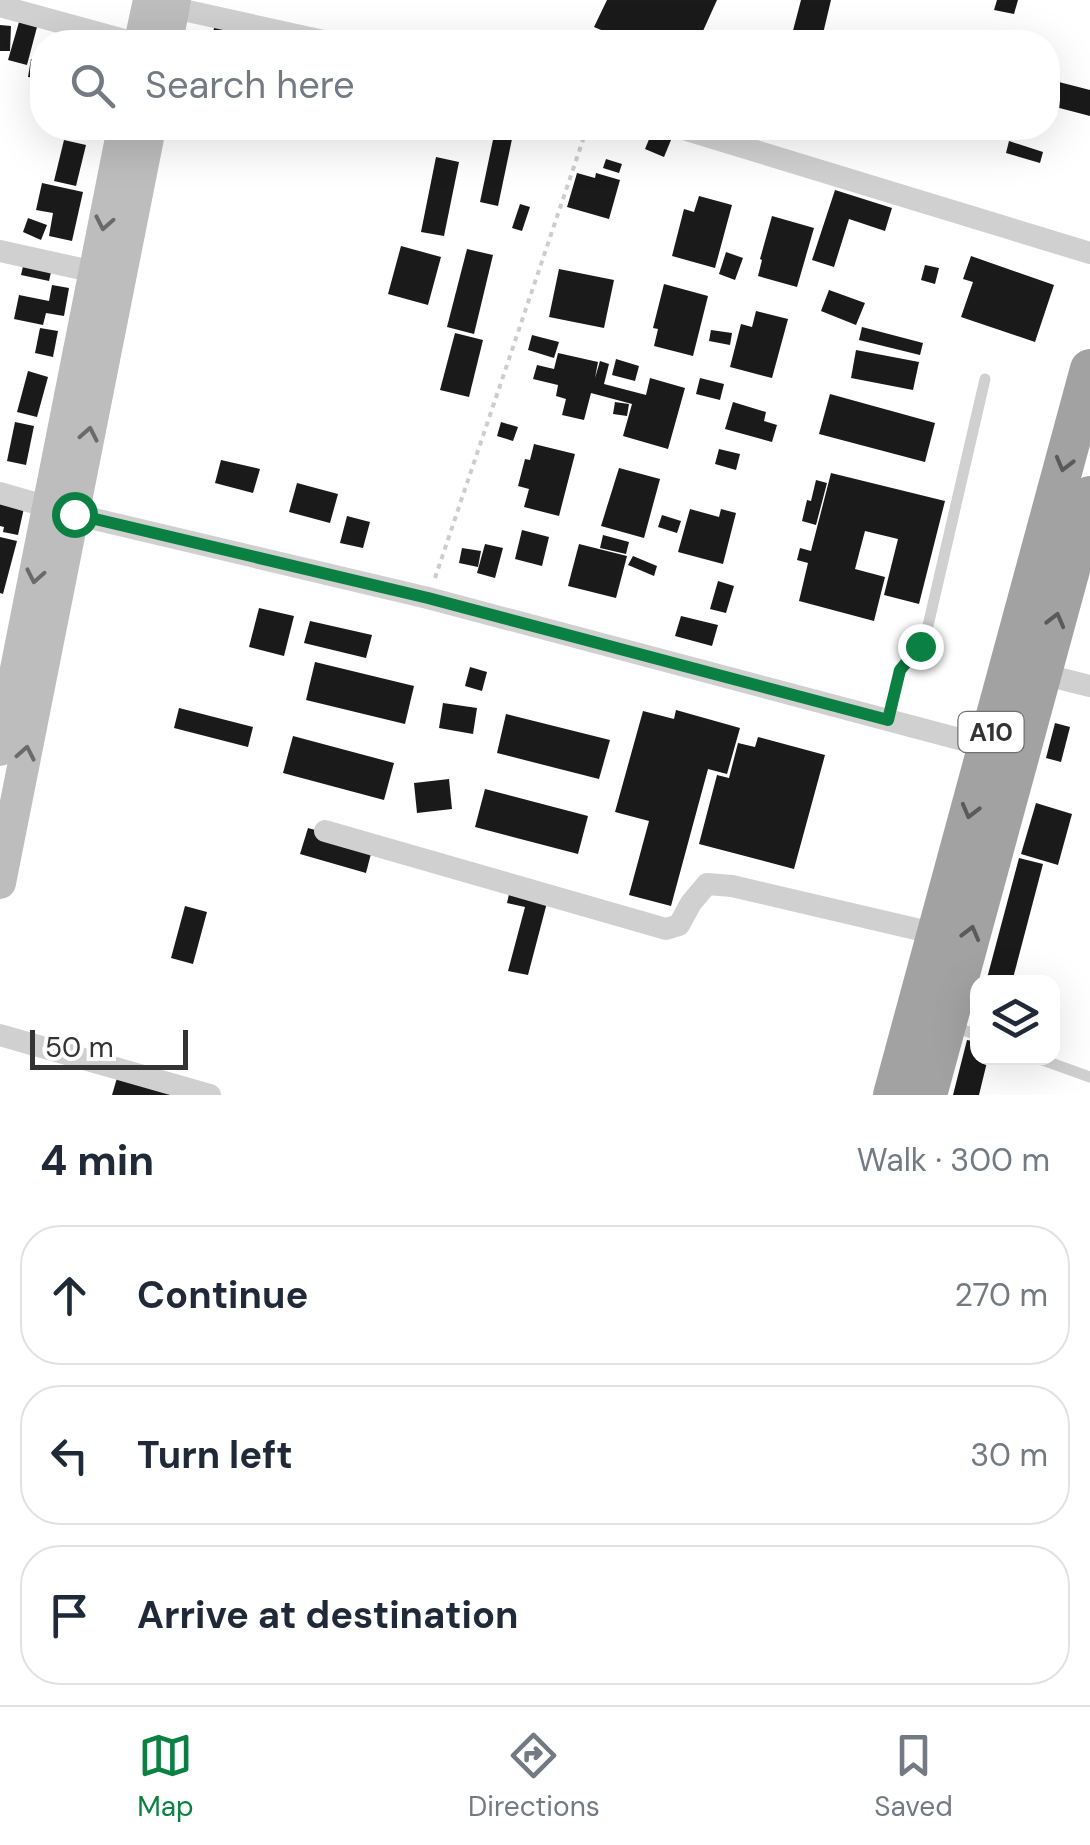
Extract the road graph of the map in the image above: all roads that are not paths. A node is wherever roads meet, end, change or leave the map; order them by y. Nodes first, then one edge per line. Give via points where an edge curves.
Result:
1 (166, 3) edge
2 (0, 6) edge
3 (88, 30) edge
4 (148, 30) edge
5 (167, 30) edge
6 (278, 30) edge
7 (121, 140) edge
8 (147, 140) edge
9 (719, 140) edge
10 (0, 251) edge
11 (1090, 253) edge
12 (95, 272) junction
13 (1090, 370) edge
14 (985, 378) dead end
15 (0, 493) edge
16 (1090, 496) edge
17 (61, 510) junction
18 (1042, 674) junction
19 (1090, 686) edge
20 (888, 720) junction
21 (0, 750) edge
22 (1003, 751) junction
23 (325, 831) dead end
24 (0, 882) edge
25 (936, 934) junction
26 (962, 1030) edge
27 (0, 1035) edge
28 (1057, 1065) edge
29 (1090, 1077) edge
30 (210, 1095) edge
31 (893, 1095) edge
32 (927, 1095) edge

1 - 4 main road
1 - 5 main road
1 - 6 street
2 - 3 street
7 -> 12 main road
17 -> 8 main road
9 - 11 street
10 - 12 street
12 - 17 main road
13 -> 22 highway, A10
14 - 20 lane via 927,630 900,670
15 - 17 street
18 -> 16 highway, A10
17 - 20 street via 428,598
17 -> 21 main road
24 -> 17 main road
18 - 19 street
18 - 22 highway, A10
20 - 22 street
22 -> 25 highway, A10
26 -> 22 highway, A10
23 - 25 street via 666,930 679,925 707,884
25 - 31 highway, A10
26 - 32 highway, A10
27 - 30 street
28 - 29 lane

